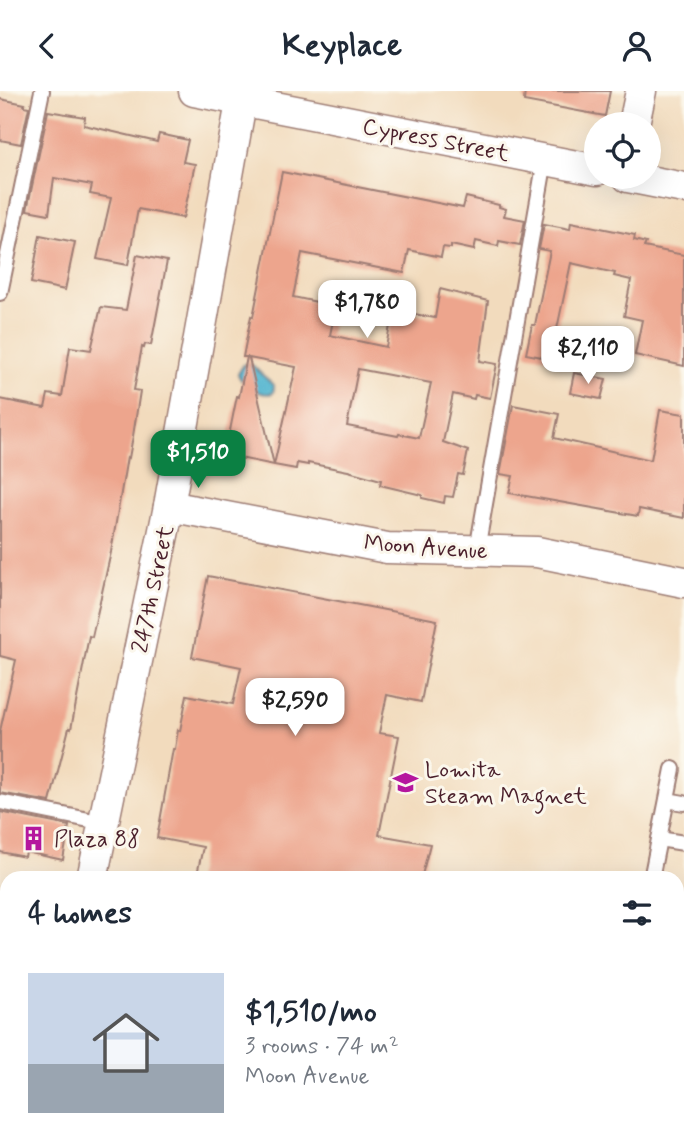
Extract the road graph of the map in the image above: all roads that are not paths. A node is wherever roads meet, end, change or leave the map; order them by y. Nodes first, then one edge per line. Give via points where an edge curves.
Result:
1 (42, 91) edge
2 (194, 91) edge
3 (641, 91) edge
4 (243, 96) edge
5 (637, 112) edge
6 (545, 160) junction
7 (584, 168) edge
8 (661, 183) edge
9 (684, 188) edge
10 (0, 293) edge
11 (169, 506) junction
12 (478, 550) junction
13 (684, 582) edge
14 (673, 769) dead end
15 (667, 800) junction
16 (0, 801) edge
17 (684, 803) edge
18 (104, 823) junction
19 (659, 839) junction
20 (684, 843) edge
21 (94, 871) edge
22 (653, 871) edge

1 - 10 lane
2 - 4 street, Cypress Street
3 - 5 street
4 - 6 street, Cypress Street
4 - 11 street, 247th Street
6 - 7 street, Cypress Street
6 - 12 lane
8 - 9 street
11 - 12 street, Moon Avenue via 387,548
11 - 18 street, 247th Street
12 - 13 street, Moon Avenue via 537,552
14 - 15 lane
15 - 17 lane
15 - 19 lane
16 - 18 lane
18 - 21 street, 247th Street
19 - 20 lane
19 - 22 lane

